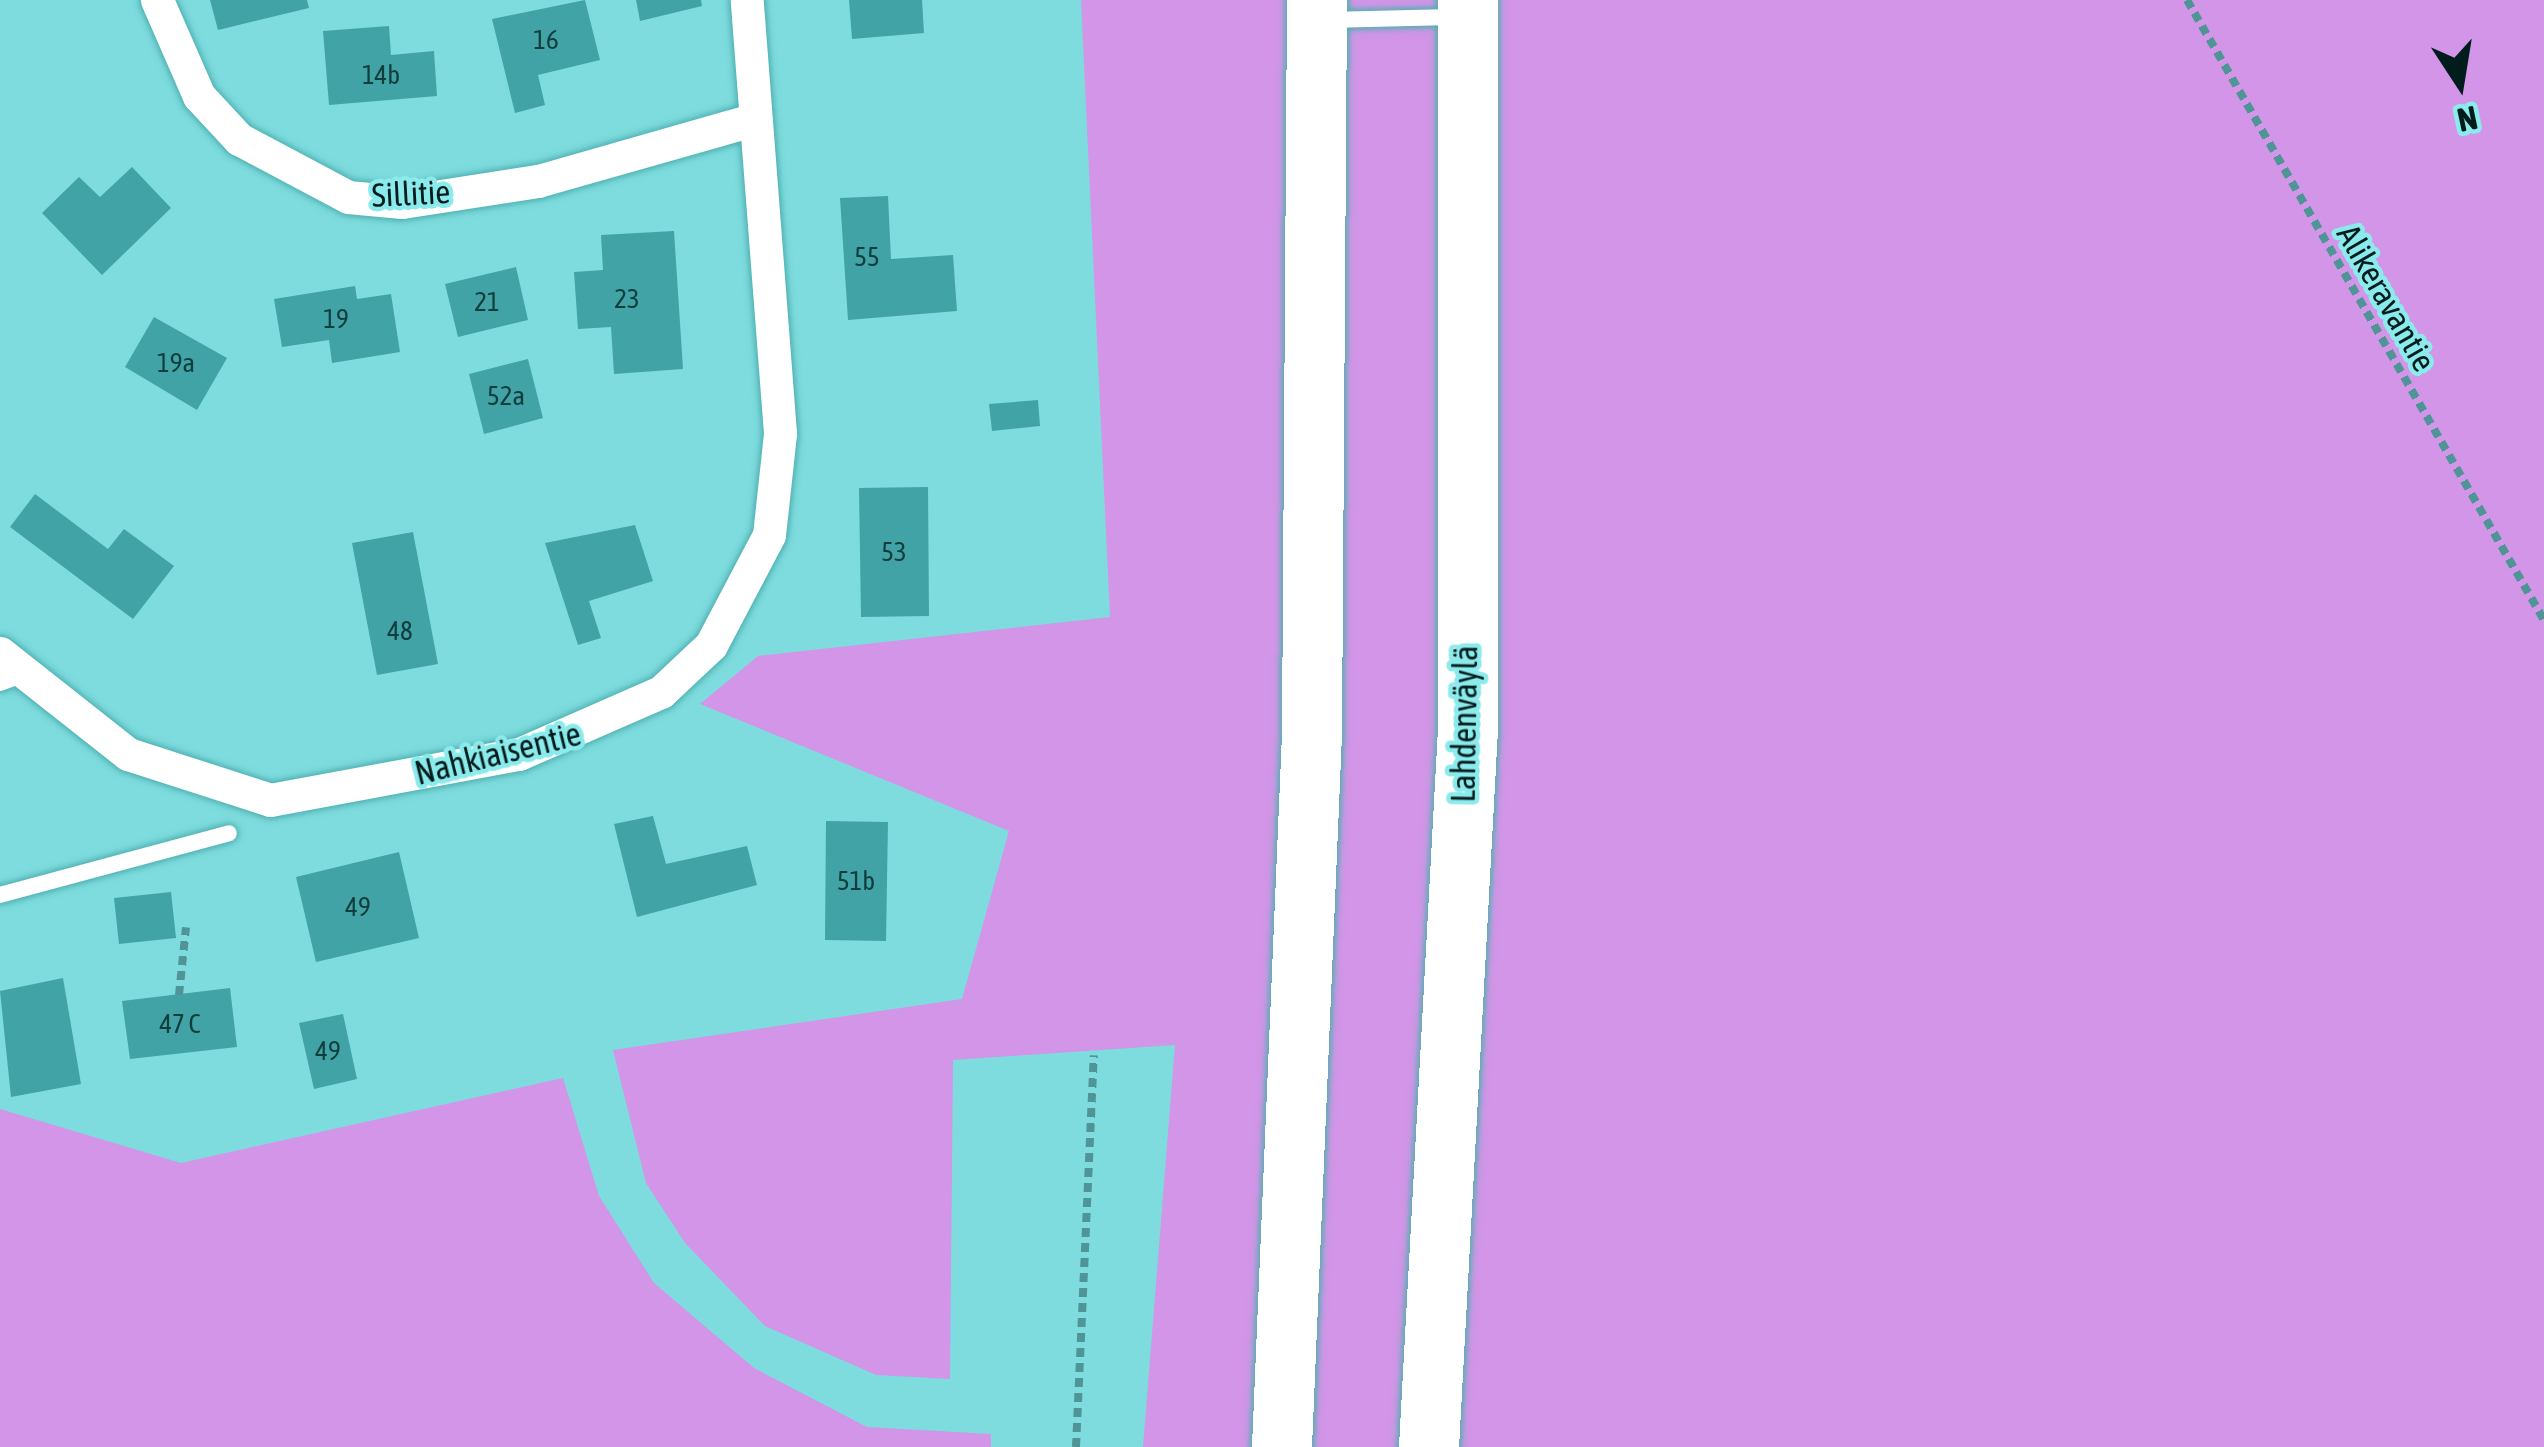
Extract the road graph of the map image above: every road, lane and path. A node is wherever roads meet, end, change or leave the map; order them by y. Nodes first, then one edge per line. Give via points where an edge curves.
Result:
1 (157, 0) edge
2 (747, 0) edge
3 (2187, 0) edge
4 (1468, 9) edge
5 (1317, 10) edge
6 (752, 120) junction
7 (2544, 620) edge
8 (8, 670) edge
9 (229, 833) dead end
10 (0, 895) edge
11 (186, 927) dead end
12 (179, 995) dead end
13 (1094, 1055) dead end
14 (1076, 1447) edge
15 (1282, 1447) edge
16 (1429, 1447) edge

1 - 6 street, Sillitie via 199,96 239,139 348,196 402,202 538,181
2 - 6 street, Nahkiaisentie
3 - 7 path, Alikeravantie
4 - 5 lane
4 - 16 highway, Lahdenväylä via 1468,730
5 - 15 highway via 1312,733
6 - 8 street, Nahkiaisentie via 780,433 769,535 711,645 661,692 519,754 270,800 128,754
9 - 10 lane
11 - 12 path
13 - 14 path

